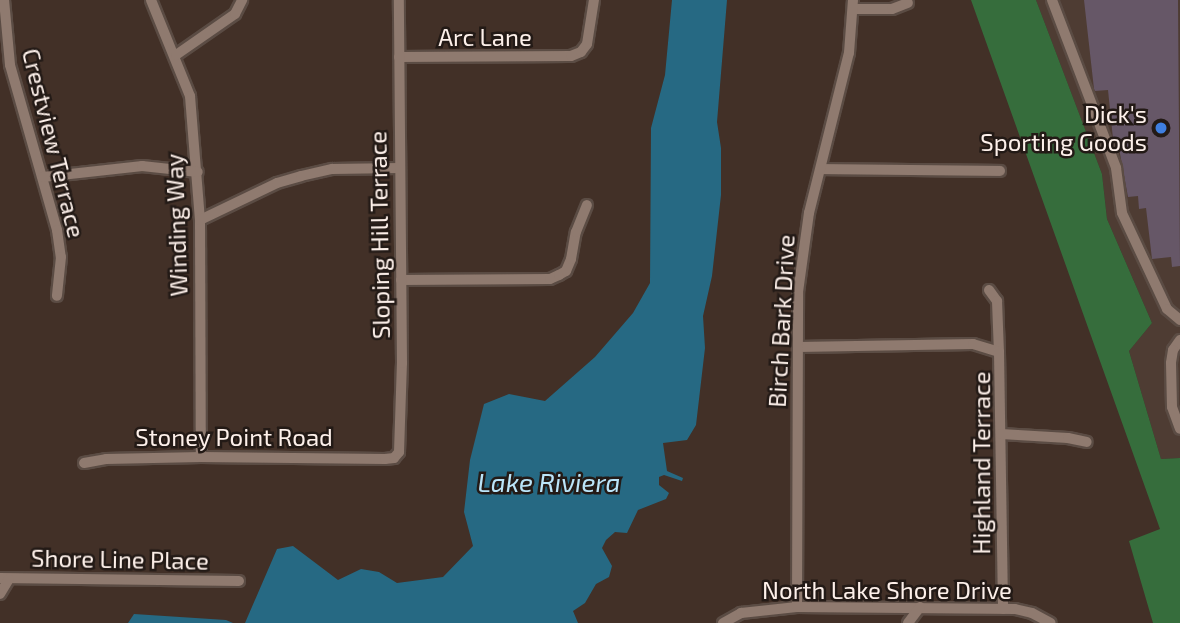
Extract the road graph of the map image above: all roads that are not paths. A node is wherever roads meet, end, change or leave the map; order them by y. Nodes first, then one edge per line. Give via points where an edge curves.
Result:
1 (4, 0) edge
2 (151, 0) edge
3 (242, 0) edge
4 (399, 0) edge
5 (594, 0) edge
6 (1052, 0) edge
7 (908, 3) dead end
8 (853, 5) edge
9 (2, 17) edge
10 (176, 55) junction
11 (399, 57) junction
12 (399, 168) junction
13 (821, 169) junction
14 (1000, 171) dead end
15 (198, 172) junction
16 (43, 177) junction
17 (587, 205) dead end
18 (200, 220) junction
19 (401, 281) junction
20 (989, 290) dead end
21 (57, 296) dead end
22 (1180, 320) edge
23 (1180, 340) edge
24 (799, 347) junction
25 (999, 352) junction
26 (1175, 363) edge
27 (1180, 429) edge
28 (1001, 434) junction
29 (1087, 443) dead end
30 (201, 457) junction
31 (385, 458) joint
32 (84, 463) dead end
33 (4, 578) edge
34 (239, 582) dead end
35 (0, 594) edge
36 (797, 607) junction
37 (919, 607) junction
38 (1003, 609) junction
39 (723, 623) edge
40 (908, 623) edge
41 (1051, 623) edge

1 - 9 street, Crestview Terrace
2 - 10 street, Winding Way
3 - 10 street via 236,14
4 - 11 street, Sloping Hill Terrace
5 - 11 street, Arc Lane via 587,44 572,56
6 - 22 street via 1116,168 1122,213 1167,309
7 - 8 street via 892,9
8 - 13 street, Birch Bark Drive via 849,53
9 - 16 street, Crestview Terrace via 9,65
10 - 15 street, Winding Way via 190,96
11 - 12 street, Sloping Hill Terrace
12 - 18 street via 332,169 301,176
12 - 19 street, Sloping Hill Terrace
13 - 14 street
13 - 24 street, Birch Bark Drive via 803,245
15 - 16 street via 142,166
15 - 18 street, Winding Way
16 - 21 street, Crestview Terrace via 61,257
17 - 19 street via 566,271 550,279
18 - 30 street, Winding Way
19 - 31 street, Sloping Hill Terrace via 399,452 394,458
20 - 25 street via 997,302
23 - 26 street via 1173,350
24 - 25 street, Highland Terrace via 973,344
24 - 36 street, Birch Bark Drive
25 - 28 street, Highland Terrace
26 - 27 street via 1172,407
28 - 29 street
28 - 38 street, Highland Terrace
30 - 31 street, Stoney Point Road
30 - 32 street, Stoney Point Road
33 - 34 street, Shore Line Place
33 - 35 street
36 - 37 street, North Lake Shore Drive
36 - 39 street, North Lake Shore Drive via 741,613
37 - 38 street, North Lake Shore Drive
37 - 40 street
38 - 41 street, North Lake Shore Drive via 1032,613

